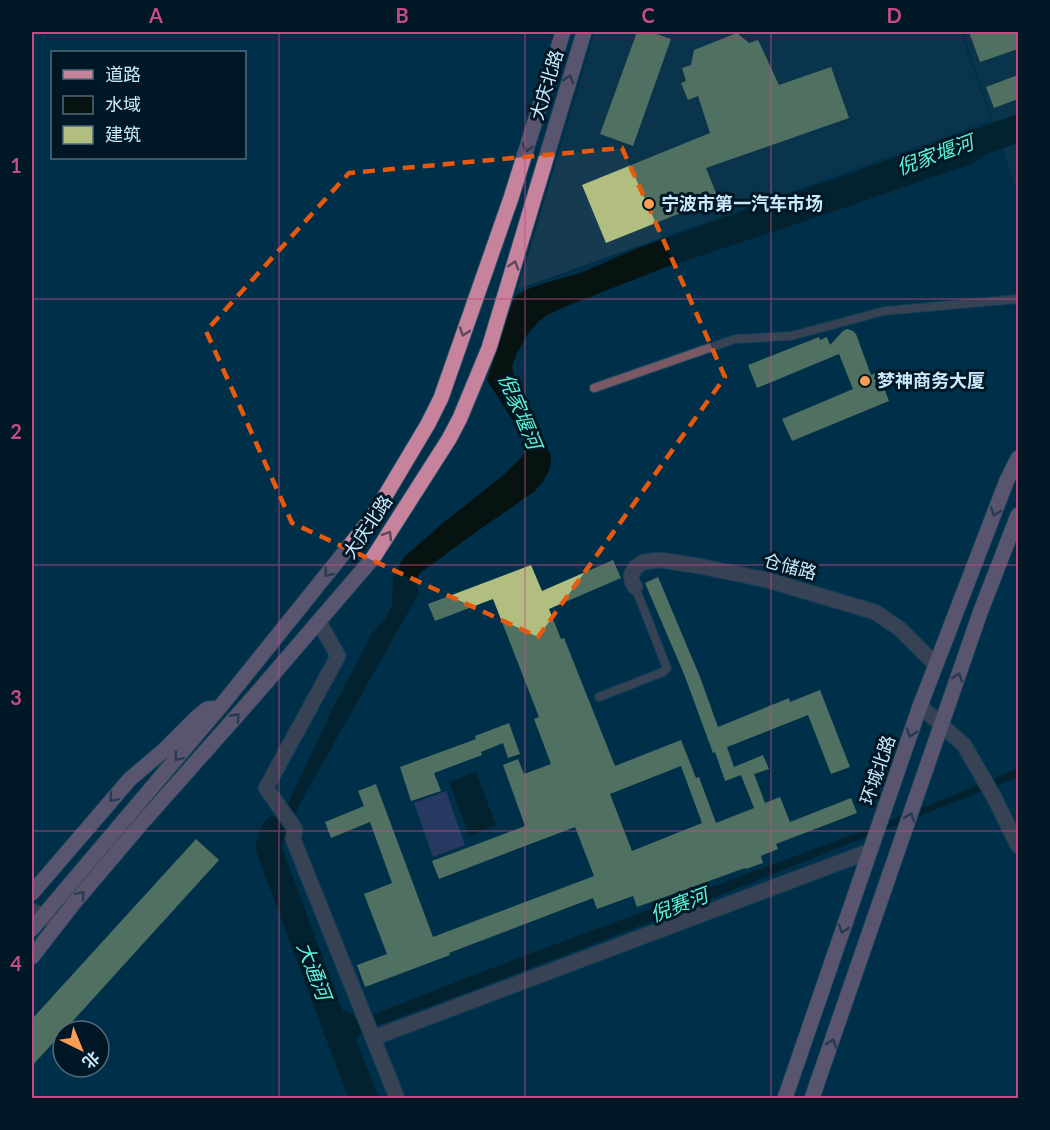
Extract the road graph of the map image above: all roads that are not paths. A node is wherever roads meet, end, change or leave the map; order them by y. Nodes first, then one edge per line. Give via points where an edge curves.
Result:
1 (563, 32) edge
2 (584, 32) edge
3 (1018, 299) edge
4 (594, 388) dead end
5 (1018, 458) edge
6 (1018, 515) edge
7 (635, 587) joint
8 (319, 622) junction
9 (936, 664) junction
10 (599, 697) dead end
11 (920, 706) junction
12 (220, 707) junction
13 (942, 726) junction
14 (1018, 846) edge
15 (870, 851) junction
16 (32, 893) edge
17 (37, 914) edge
18 (58, 923) junction
19 (32, 929) edge
20 (32, 957) edge
21 (373, 1038) junction
22 (397, 1098) edge
23 (785, 1098) edge
24 (812, 1098) edge

1 -> 12 main road, 大庆北路 via 511,198 441,398 428,424 372,518
8 -> 2 main road, 大庆北路 via 373,558 460,418 489,348
3 - 4 lane via 884,311 791,336 735,339
5 -> 9 main road, 环城北路
13 -> 6 main road
7 - 9 street, 仓储路 via 631,575 636,567 660,560 767,580 875,612 900,628
7 - 10 lane via 667,668
18 -> 8 main road, 大庆北路
8 - 21 street via 338,656 266,788 295,829 293,839
9 - 11 main road, 环城北路
11 - 13 street
11 -> 15 main road, 环城北路
12 -> 16 main road, 大庆北路 via 207,709 130,779
12 -> 17 main road, 大庆北路
13 - 14 street via 964,746
24 -> 13 main road
15 - 21 street
15 -> 23 main road, 环城北路
17 - 18 street
17 - 19 main road, 大庆北路
18 - 20 main road, 大庆北路
21 - 22 street

